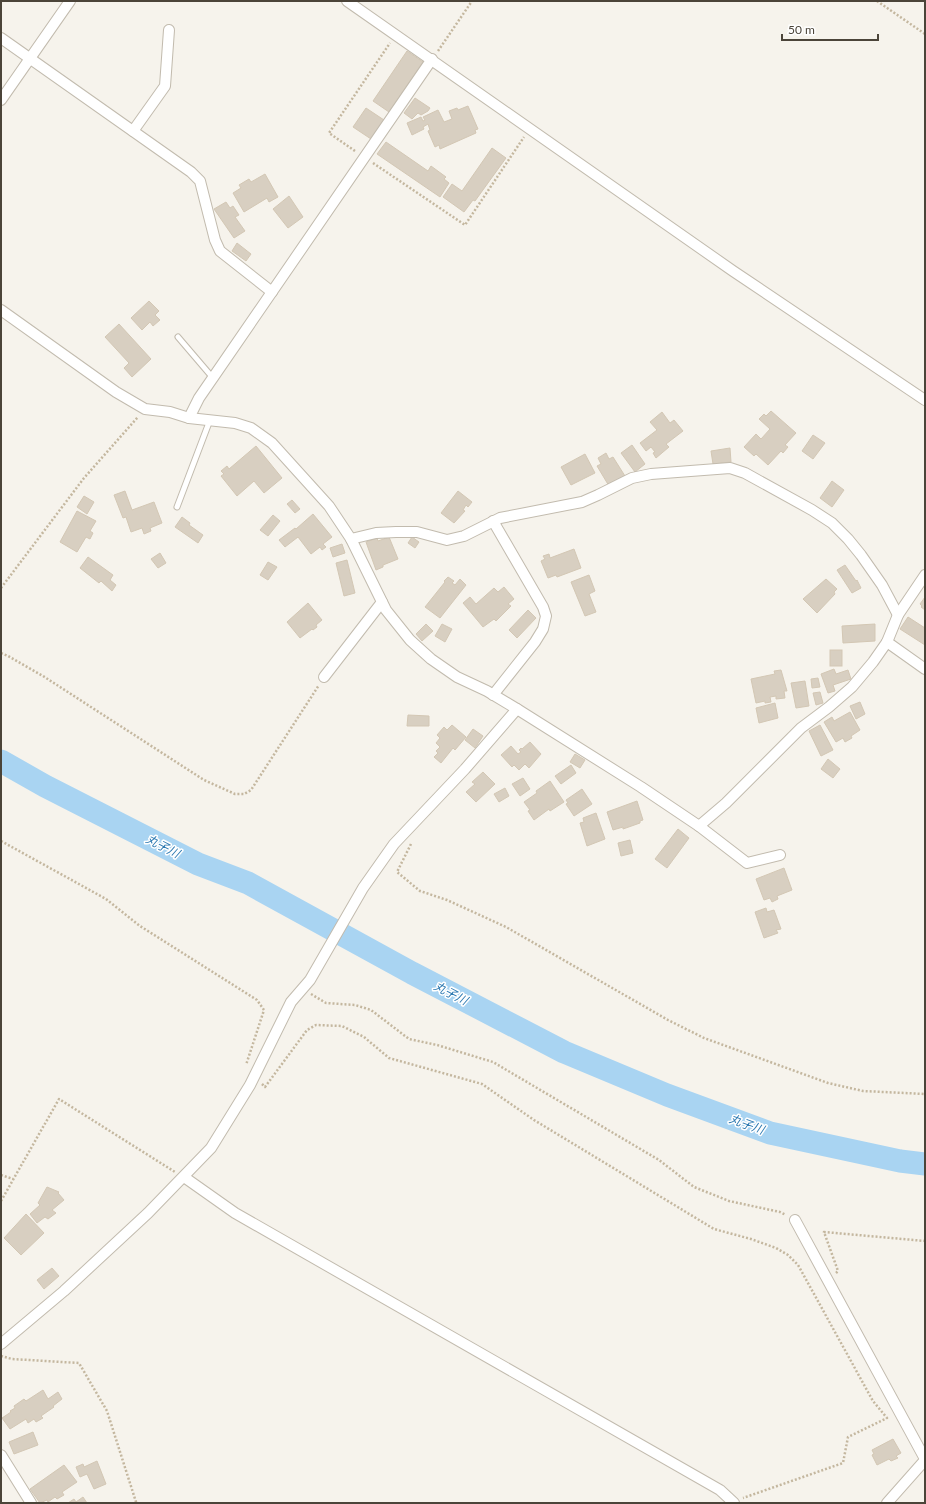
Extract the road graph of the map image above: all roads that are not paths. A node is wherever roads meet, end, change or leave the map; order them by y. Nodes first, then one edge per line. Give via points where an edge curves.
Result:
1 (70, 1) edge
2 (347, 1) edge
3 (169, 30) dead end
4 (1, 38) edge
5 (30, 58) junction
6 (432, 60) junction
7 (1, 100) edge
8 (133, 131) junction
9 (272, 292) junction
10 (1, 310) edge
11 (178, 337) dead end
12 (213, 378) junction
13 (925, 400) edge
14 (189, 418) junction
15 (210, 420) junction
16 (177, 507) dead end
17 (493, 521) junction
18 (351, 539) junction
19 (925, 574) edge
20 (382, 602) junction
21 (898, 615) junction
22 (887, 642) junction
23 (925, 669) edge
24 (324, 677) road end
25 (493, 695) junction
26 (517, 709) junction
27 (699, 826) junction
28 (780, 855) dead end
29 (184, 1177) junction
30 (795, 1220) road end
31 (1, 1344) edge
32 (1, 1455) edge
33 (925, 1459) edge
34 (31, 1503) edge
35 (734, 1503) edge
36 (887, 1503) edge

1 - 5 street
2 - 6 street
3 - 8 street via 165,86
4 - 5 street
5 - 7 street
5 - 8 street
6 - 9 street
6 - 13 street via 733,271
8 - 9 street via 200,181 220,251
9 - 12 street
10 - 14 street via 116,392 146,409
11 - 12 lane
12 - 14 street
14 - 15 street
15 - 16 lane
15 - 18 street via 251,428 272,443 329,506
17 - 18 street via 464,536 446,540 417,532 376,533
17 - 21 street via 513,514 582,502 632,478 651,474 730,468 745,473 832,523 861,555 882,585
17 - 25 street via 546,616 543,629 535,642
18 - 20 street
19 - 21 street
20 - 24 street
20 - 25 street via 410,640 431,659 457,677
21 - 22 street
22 - 23 street
22 - 27 street via 852,687 801,728 726,803
25 - 26 street
26 - 27 street
26 - 29 street via 394,844 363,888 310,980 291,1002 254,1078 211,1148
27 - 28 street via 747,863
29 - 31 street via 64,1291
29 - 35 street via 235,1213 720,1490
30 - 33 street
32 - 34 street
33 - 36 street

